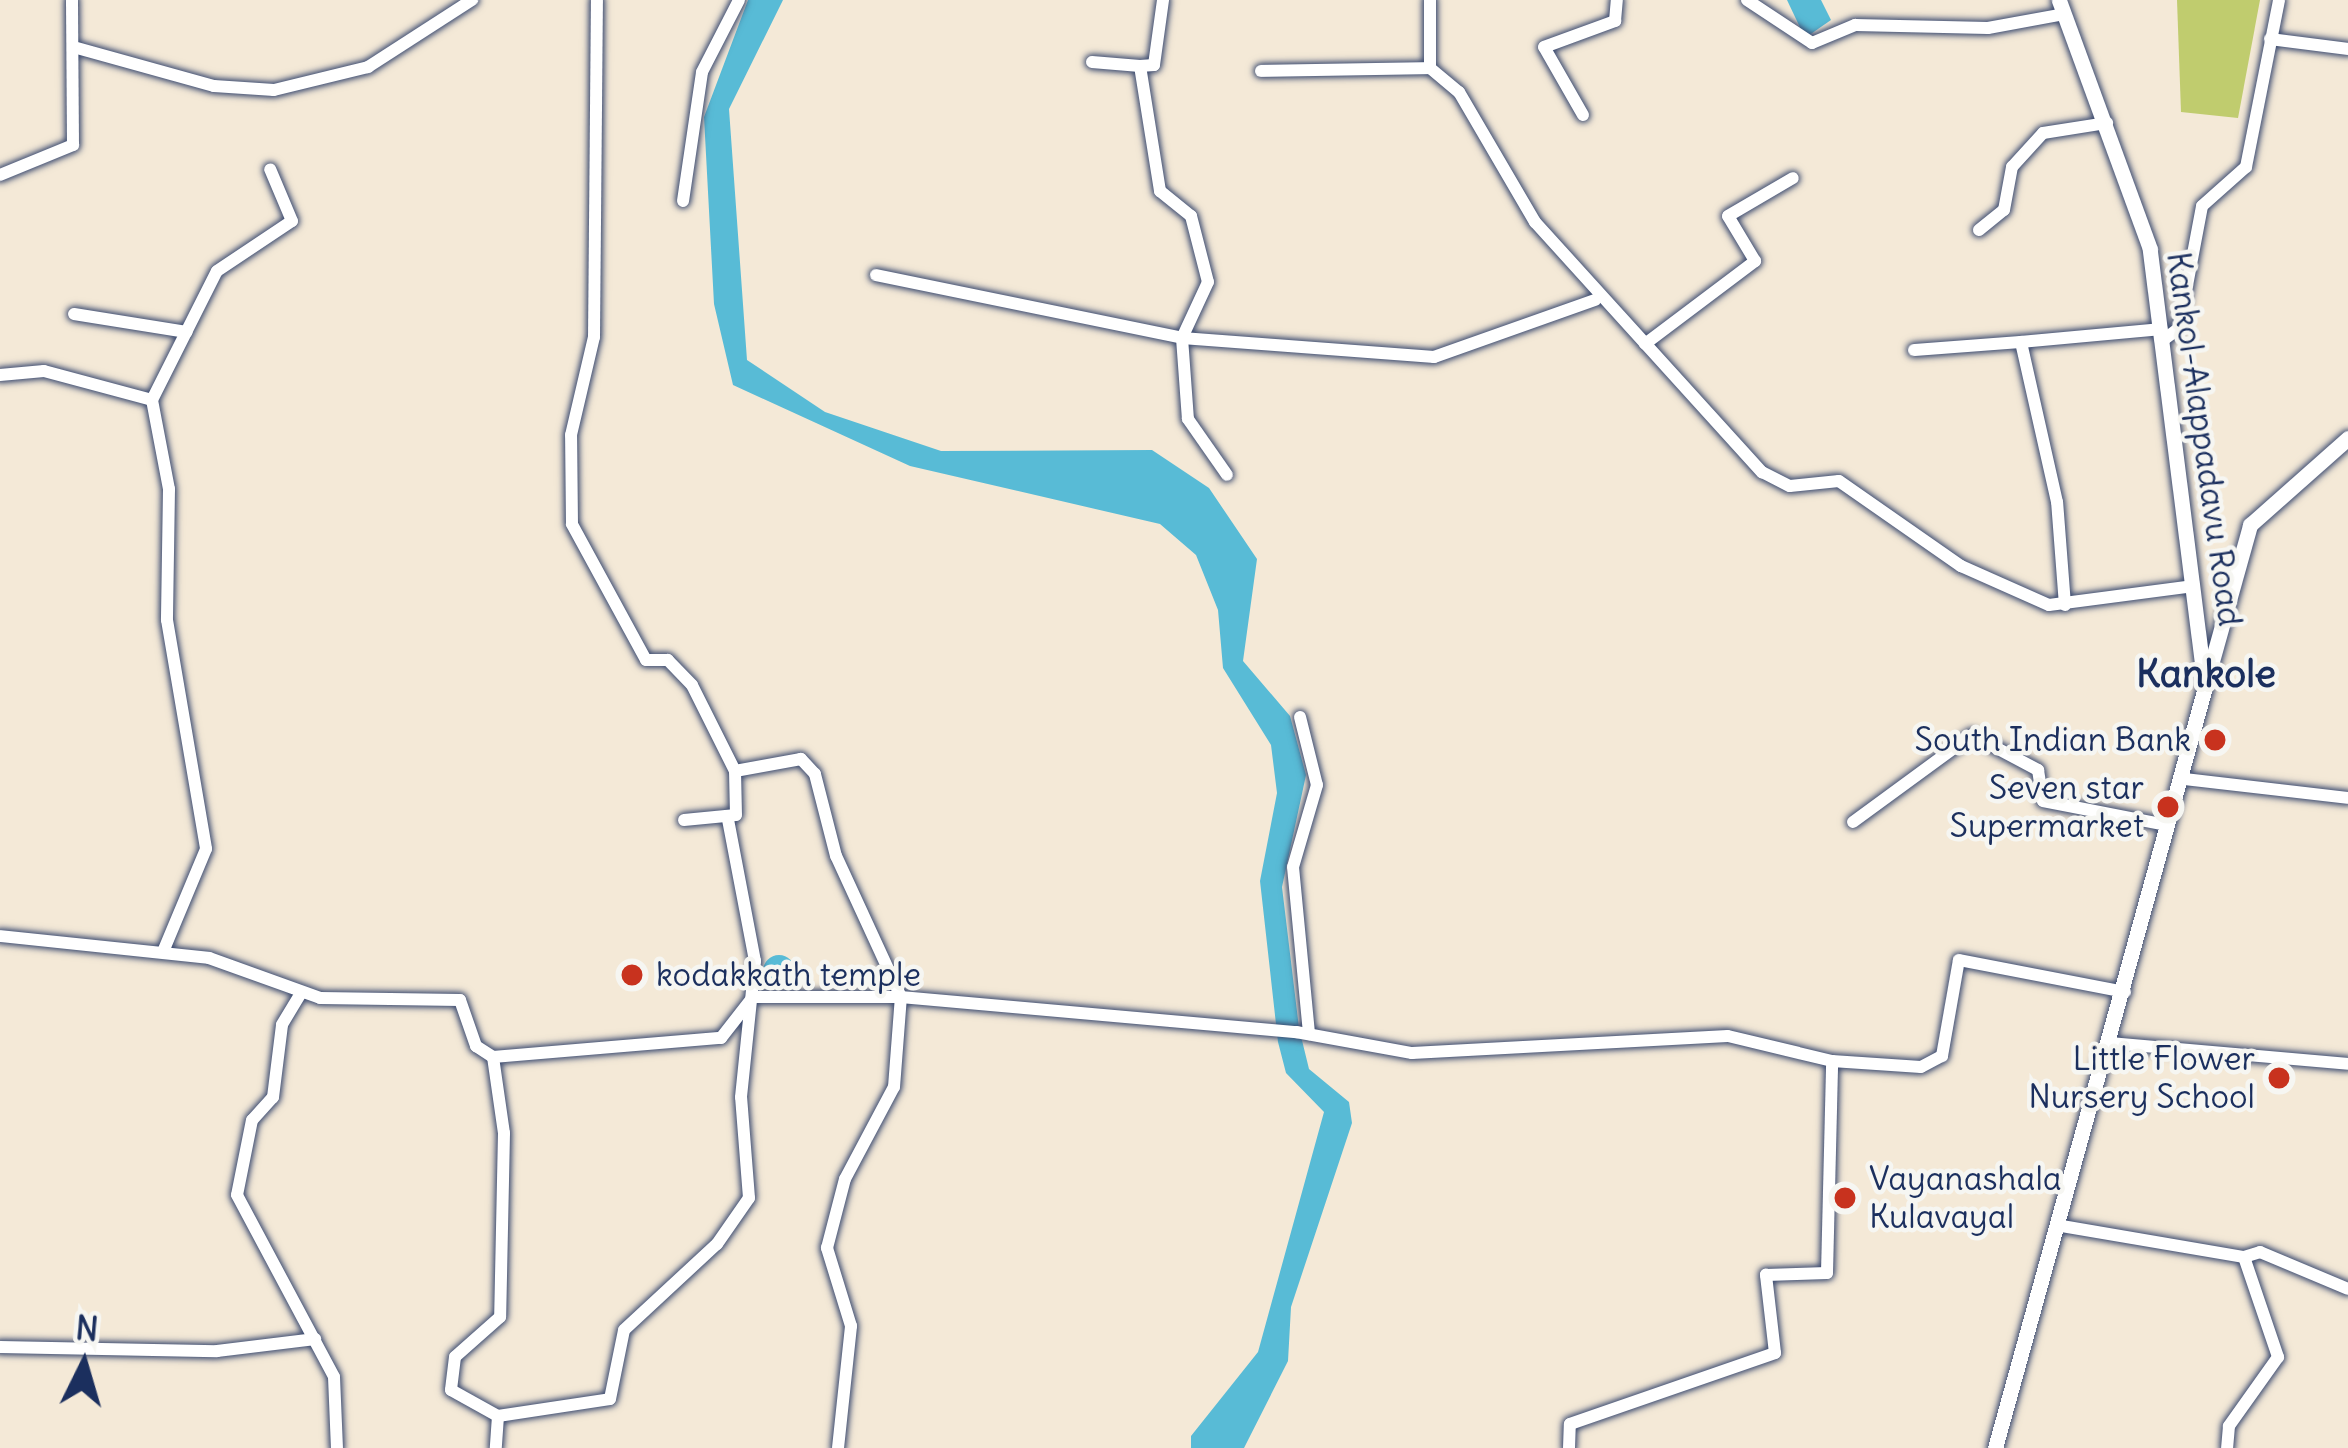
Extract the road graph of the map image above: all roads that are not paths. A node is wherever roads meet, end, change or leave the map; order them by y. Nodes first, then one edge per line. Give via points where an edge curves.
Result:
1 (72, 0) edge
2 (472, 0) edge
3 (597, 0) edge
4 (740, 0) edge
5 (1163, 0) edge
6 (1430, 0) edge
7 (1617, 0) edge
8 (1747, 0) edge
9 (2279, 0) edge
10 (2061, 7) edge
11 (2270, 39) junction
12 (77, 48) junction
13 (2348, 49) edge
14 (1092, 62) dead end
15 (1140, 66) junction
16 (1430, 68) junction
17 (1261, 70) dead end
18 (1582, 115) dead end
19 (2108, 123) junction
20 (270, 169) dead end
21 (0, 176) edge
22 (1793, 178) dead end
23 (683, 201) dead end
24 (1979, 230) dead end
25 (876, 275) dead end
26 (1595, 300) junction
27 (74, 314) dead end
28 (187, 332) junction
29 (2162, 335) junction
30 (1182, 338) junction
31 (2021, 342) junction
32 (1646, 344) junction
33 (1914, 350) dead end
34 (0, 375) edge
35 (152, 400) junction
36 (2348, 438) edge
37 (1227, 475) dead end
38 (2194, 586) junction
39 (2065, 605) junction
40 (2205, 687) junction
41 (1300, 717) dead end
42 (735, 771) junction
43 (2184, 779) junction
44 (2348, 798) edge
45 (728, 819) junction
46 (684, 820) dead end
47 (1853, 822) dead end
48 (2166, 825) junction
49 (0, 936) edge
50 (163, 952) junction
51 (2126, 992) junction
52 (301, 993) junction
53 (753, 997) junction
54 (901, 997) junction
55 (1309, 1034) junction
56 (2110, 1043) junction
57 (493, 1057) junction
58 (1832, 1061) junction
59 (2348, 1064) edge
60 (2056, 1225) junction
61 (2244, 1257) junction
62 (2348, 1288) edge
63 (315, 1339) junction
64 (0, 1347) edge
65 (498, 1416) junction
66 (338, 1448) edge
67 (496, 1448) edge
68 (838, 1448) edge
69 (1569, 1448) edge
70 (1995, 1448) edge
71 (2227, 1448) edge

1 - 12 street
2 - 12 street via 368,67 274,90 214,86
3 - 42 street via 595,316 571,435 572,524 646,660 668,660 692,685
4 - 23 street via 701,72
5 - 15 street via 1154,65
6 - 16 street
7 - 18 street via 1615,20 1544,47
8 - 10 street via 1812,43 1855,25 1988,28
9 - 11 street
10 - 19 main road, Kankol-Alappadavu Road
11 - 13 street
11 - 29 street via 2246,167 2202,206 2179,328
12 - 21 street via 73,145
14 - 15 street
15 - 30 street via 1160,190 1191,216 1208,282
16 - 17 street
16 - 26 street via 1459,92
19 - 24 street via 2043,133 2012,167 2004,210
19 - 29 main road, Kankol-Alappadavu Road via 2150,250
20 - 28 street via 292,221 217,272
22 - 32 street via 1728,217 1755,261
25 - 30 street
26 - 30 street via 1434,357
26 - 32 street via 1626,315
27 - 28 street
28 - 35 street
29 - 31 street
29 - 38 main road, Kankol-Alappadavu Road
30 - 37 street via 1188,419
31 - 33 street
31 - 39 street via 2056,502
32 - 39 street via 1777,482 1839,482 1961,566 2019,597
34 - 35 street via 44,371
35 - 50 street via 169,489 167,620 206,849
36 - 40 main road via 2250,525
38 - 39 street
38 - 40 main road, Kankol-Alappadavu Road
40 - 43 main road, Kankol-Alappadavu Road
41 - 55 street via 1317,785 1293,867
42 - 45 street
42 - 54 street via 801,759 815,774 836,856
43 - 44 street
43 - 48 main road, Kankol-Alappadavu Road
45 - 46 street
45 - 53 street
47 - 48 street via 1977,735 2038,770 2043,801
48 - 51 main road, Kankol-Alappadavu Road
49 - 50 street
50 - 52 street
51 - 56 main road, Kankol-Alappadavu Road
51 - 58 street via 1966,957 1936,1064
52 - 57 street via 460,1000 476,1046
52 - 63 street via 282,1025 273,1097 252,1120 237,1195
53 - 54 street
53 - 57 street via 721,1038
53 - 65 street via 741,1097 749,1198 717,1244 624,1330 610,1399
54 - 55 street
54 - 68 street via 894,1088 845,1179 827,1248 851,1326
55 - 58 street via 1412,1054 1728,1036
56 - 59 street
56 - 60 main road, Kankol-Alappadavu Road
57 - 65 street via 504,1133 500,1317 454,1357 451,1390
58 - 69 street via 1827,1273 1766,1275 1775,1353 1570,1424
60 - 61 street
60 - 70 main road, Kankol-Alappadavu Road
61 - 62 street via 2260,1252
61 - 71 street via 2278,1357 2229,1426
63 - 64 street via 217,1351
63 - 66 street via 334,1377
65 - 67 street

